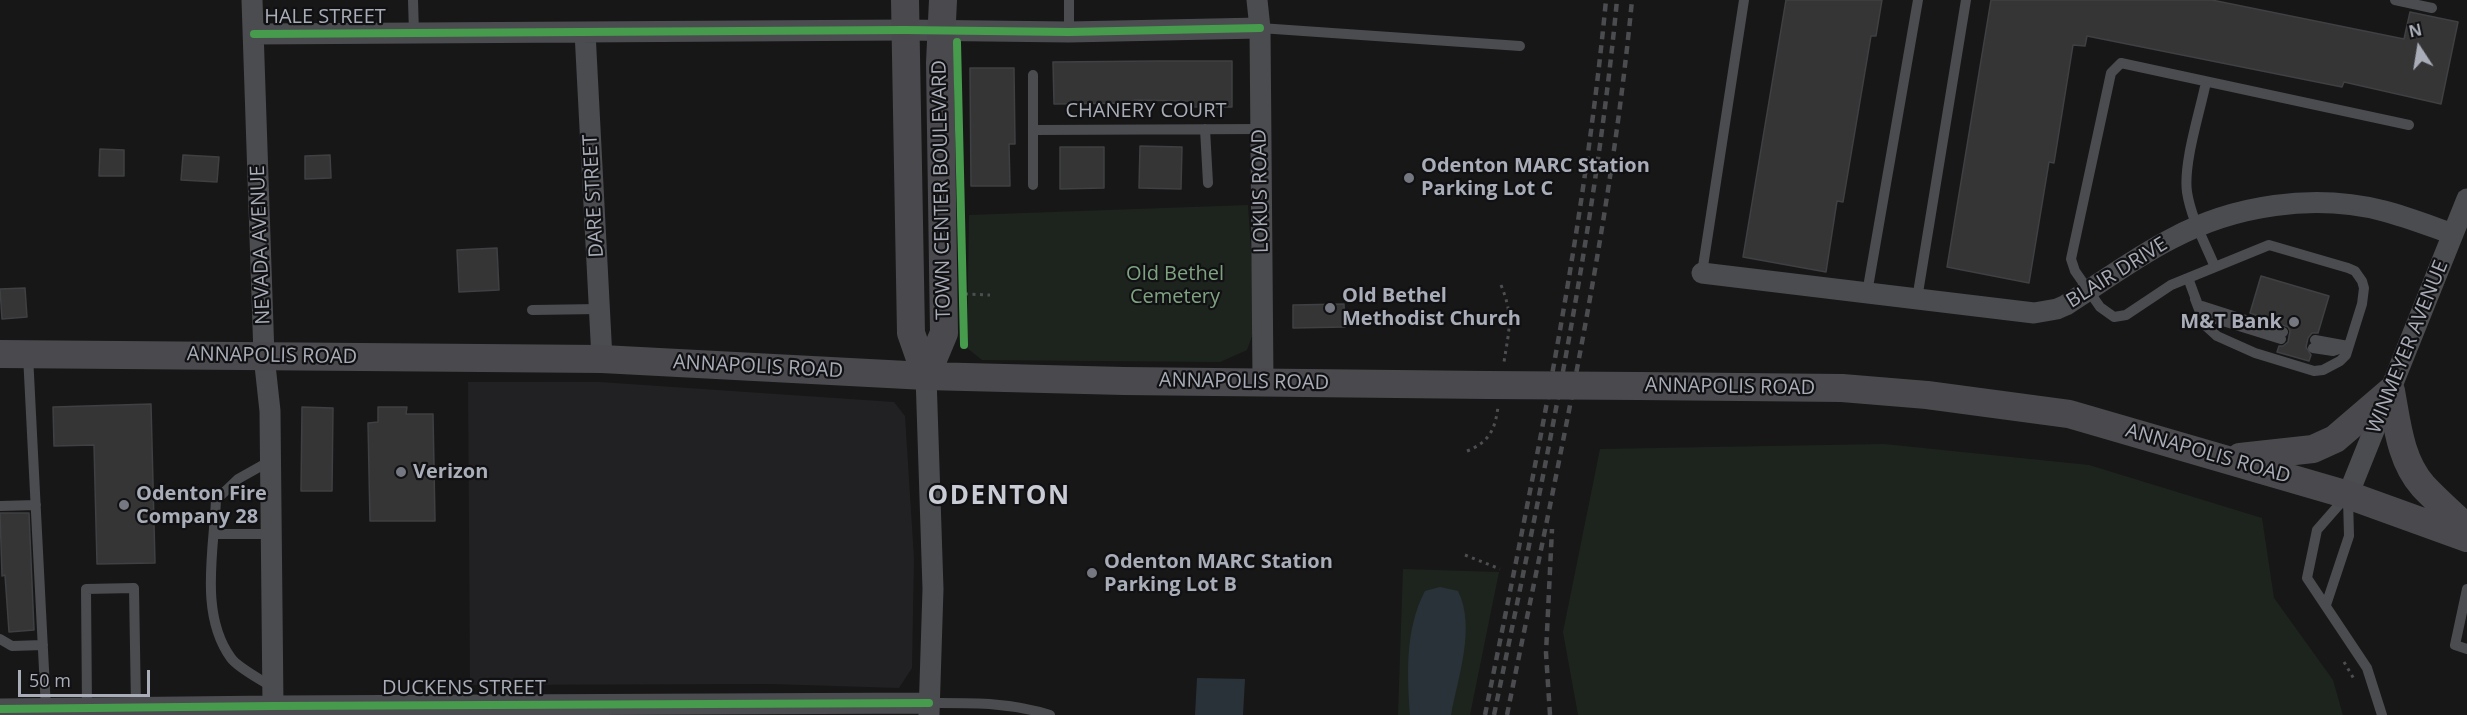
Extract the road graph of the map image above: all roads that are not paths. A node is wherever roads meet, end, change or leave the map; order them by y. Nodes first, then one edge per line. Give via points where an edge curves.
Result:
1 (252, 0) edge
2 (413, 0) edge
3 (905, 0) edge
4 (943, 0) edge
5 (1069, 0) edge
6 (1257, 0) edge
7 (1744, 0) edge
8 (1918, 0) edge
9 (1965, 0) edge
10 (2395, 0) edge
11 (2432, 8) dead end
12 (1260, 28) junction
13 (905, 30) junction
14 (941, 30) junction
15 (585, 32) junction
16 (1069, 32) junction
17 (414, 33) junction
18 (254, 34) junction
19 (1520, 46) dead end
20 (1033, 75) dead end
21 (2206, 82) junction
22 (2409, 125) dead end
23 (1205, 129) junction
24 (1260, 129) junction
25 (1034, 130) junction
26 (1208, 183) dead end
27 (1034, 185) dead end
28 (2467, 199) edge
29 (2198, 225) junction
30 (2453, 234) junction
31 (2215, 267) junction
32 (1701, 273) joint
33 (2188, 278) junction
34 (2088, 291) junction
35 (1868, 293) junction
36 (1917, 299) junction
37 (2197, 302) junction
38 (599, 309) junction
39 (532, 310) dead end
40 (2282, 336) dead end
41 (2314, 344) dead end
42 (2348, 346) junction
43 (0, 354) edge
44 (28, 354) junction
45 (264, 356) junction
46 (602, 359) junction
47 (926, 376) junction
48 (1263, 381) junction
49 (2391, 390) junction
50 (2224, 459) junction
51 (271, 460) junction
52 (2348, 495) junction
53 (36, 505) junction
54 (0, 506) edge
55 (2467, 528) edge
56 (214, 534) junction
57 (271, 534) junction
58 (2467, 538) edge
59 (2467, 589) edge
60 (2326, 605) junction
61 (0, 639) edge
62 (43, 645) junction
63 (2467, 649) edge
64 (273, 696) junction
65 (136, 707) junction
66 (87, 708) junction
67 (46, 709) junction
68 (929, 709) edge
69 (10, 711) edge
70 (1050, 715) edge
71 (2382, 715) edge

1 - 18 street, NEVADA AVENUE
2 - 17 lane
3 - 13 main road, TOWN CENTER BOULEVARD
4 - 14 main road, TOWN CENTER BOULEVARD
5 - 16 lane
6 - 12 street, LOKUS ROAD
7 - 32 lane
8 - 35 lane
9 - 36 lane
10 - 11 lane
12 - 16 street, HALE STREET
12 - 19 lane
12 - 24 street, LOKUS ROAD
13 - 14 street, HALE STREET
13 - 15 street, HALE STREET
13 - 47 main road, TOWN CENTER BOULEVARD via 911,333
14 - 16 street, HALE STREET
14 - 47 main road, TOWN CENTER BOULEVARD via 944,333
15 - 17 street, HALE STREET
15 - 38 street, DARE STREET
17 - 18 street, HALE STREET
18 - 45 street, NEVADA AVENUE
20 - 25 lane
21 - 22 lane
21 - 29 lane via 2187,177 2190,204
21 - 34 lane via 2121,63 2111,73 2072,259
23 - 24 lane, CHANERY COURT
23 - 25 lane, CHANERY COURT
23 - 26 lane
24 - 48 street, LOKUS ROAD
25 - 27 lane
28 - 30 street, WINMEYER AVENUE
29 - 30 street, BLAIR DRIVE via 2265,206 2322,204 2383,211
29 - 31 lane
29 - 34 street, BLAIR DRIVE
30 - 49 street, WINMEYER AVENUE
31 - 33 lane
31 - 42 lane via 2270,245 2355,271 2364,288
32 - 35 street, BLAIR DRIVE
33 - 34 lane via 2114,317 2105,313
33 - 37 lane
34 - 36 street, BLAIR DRIVE via 2057,309 2034,313
35 - 36 street, BLAIR DRIVE
37 - 40 lane via 2217,320
37 - 42 lane via 2205,325 2232,344 2314,371 2340,362
38 - 39 lane
38 - 46 street, DARE STREET
41 - 42 lane via 2333,351
43 - 44 main road, ANNAPOLIS ROAD
44 - 45 main road, ANNAPOLIS ROAD
44 - 53 lane
45 - 46 main road, ANNAPOLIS ROAD
45 - 51 street, NEVADA AVENUE
46 - 47 main road, ANNAPOLIS ROAD
47 - 48 main road, ANNAPOLIS ROAD
47 - 68 street, TOWN CENTER BOULEVARD via 933,589
48 - 50 main road, ANNAPOLIS ROAD, bridge via 1842,388 1927,394 2069,414
49 - 50 main road via 2335,439 2313,449
49 - 52 street, WINMEYER AVENUE
49 - 55 main road via 2408,463 2422,485
50 - 52 main road, ANNAPOLIS ROAD
51 - 56 lane via 238,479 216,500
51 - 57 street, NEVADA AVENUE
52 - 58 main road, ANNAPOLIS ROAD
52 - 60 lane via 2349,536
52 - 60 lane via 2317,530 2307,578
53 - 54 lane
53 - 62 lane
56 - 57 lane
56 - 64 lane via 211,595 216,629 232,659
57 - 64 street, NEVADA AVENUE
59 - 63 lane via 2456,645
60 - 71 lane via 2367,668
61 - 62 lane via 12,646
62 - 67 lane
64 - 65 street, DUCKENS STREET
64 - 68 street, DUCKENS STREET
65 - 66 street, DUCKENS STREET
65 - 66 lane via 134,588 86,589
66 - 67 street, DUCKENS STREET
67 - 69 street, DUCKENS STREET
68 - 70 lane via 966,702 1012,705

